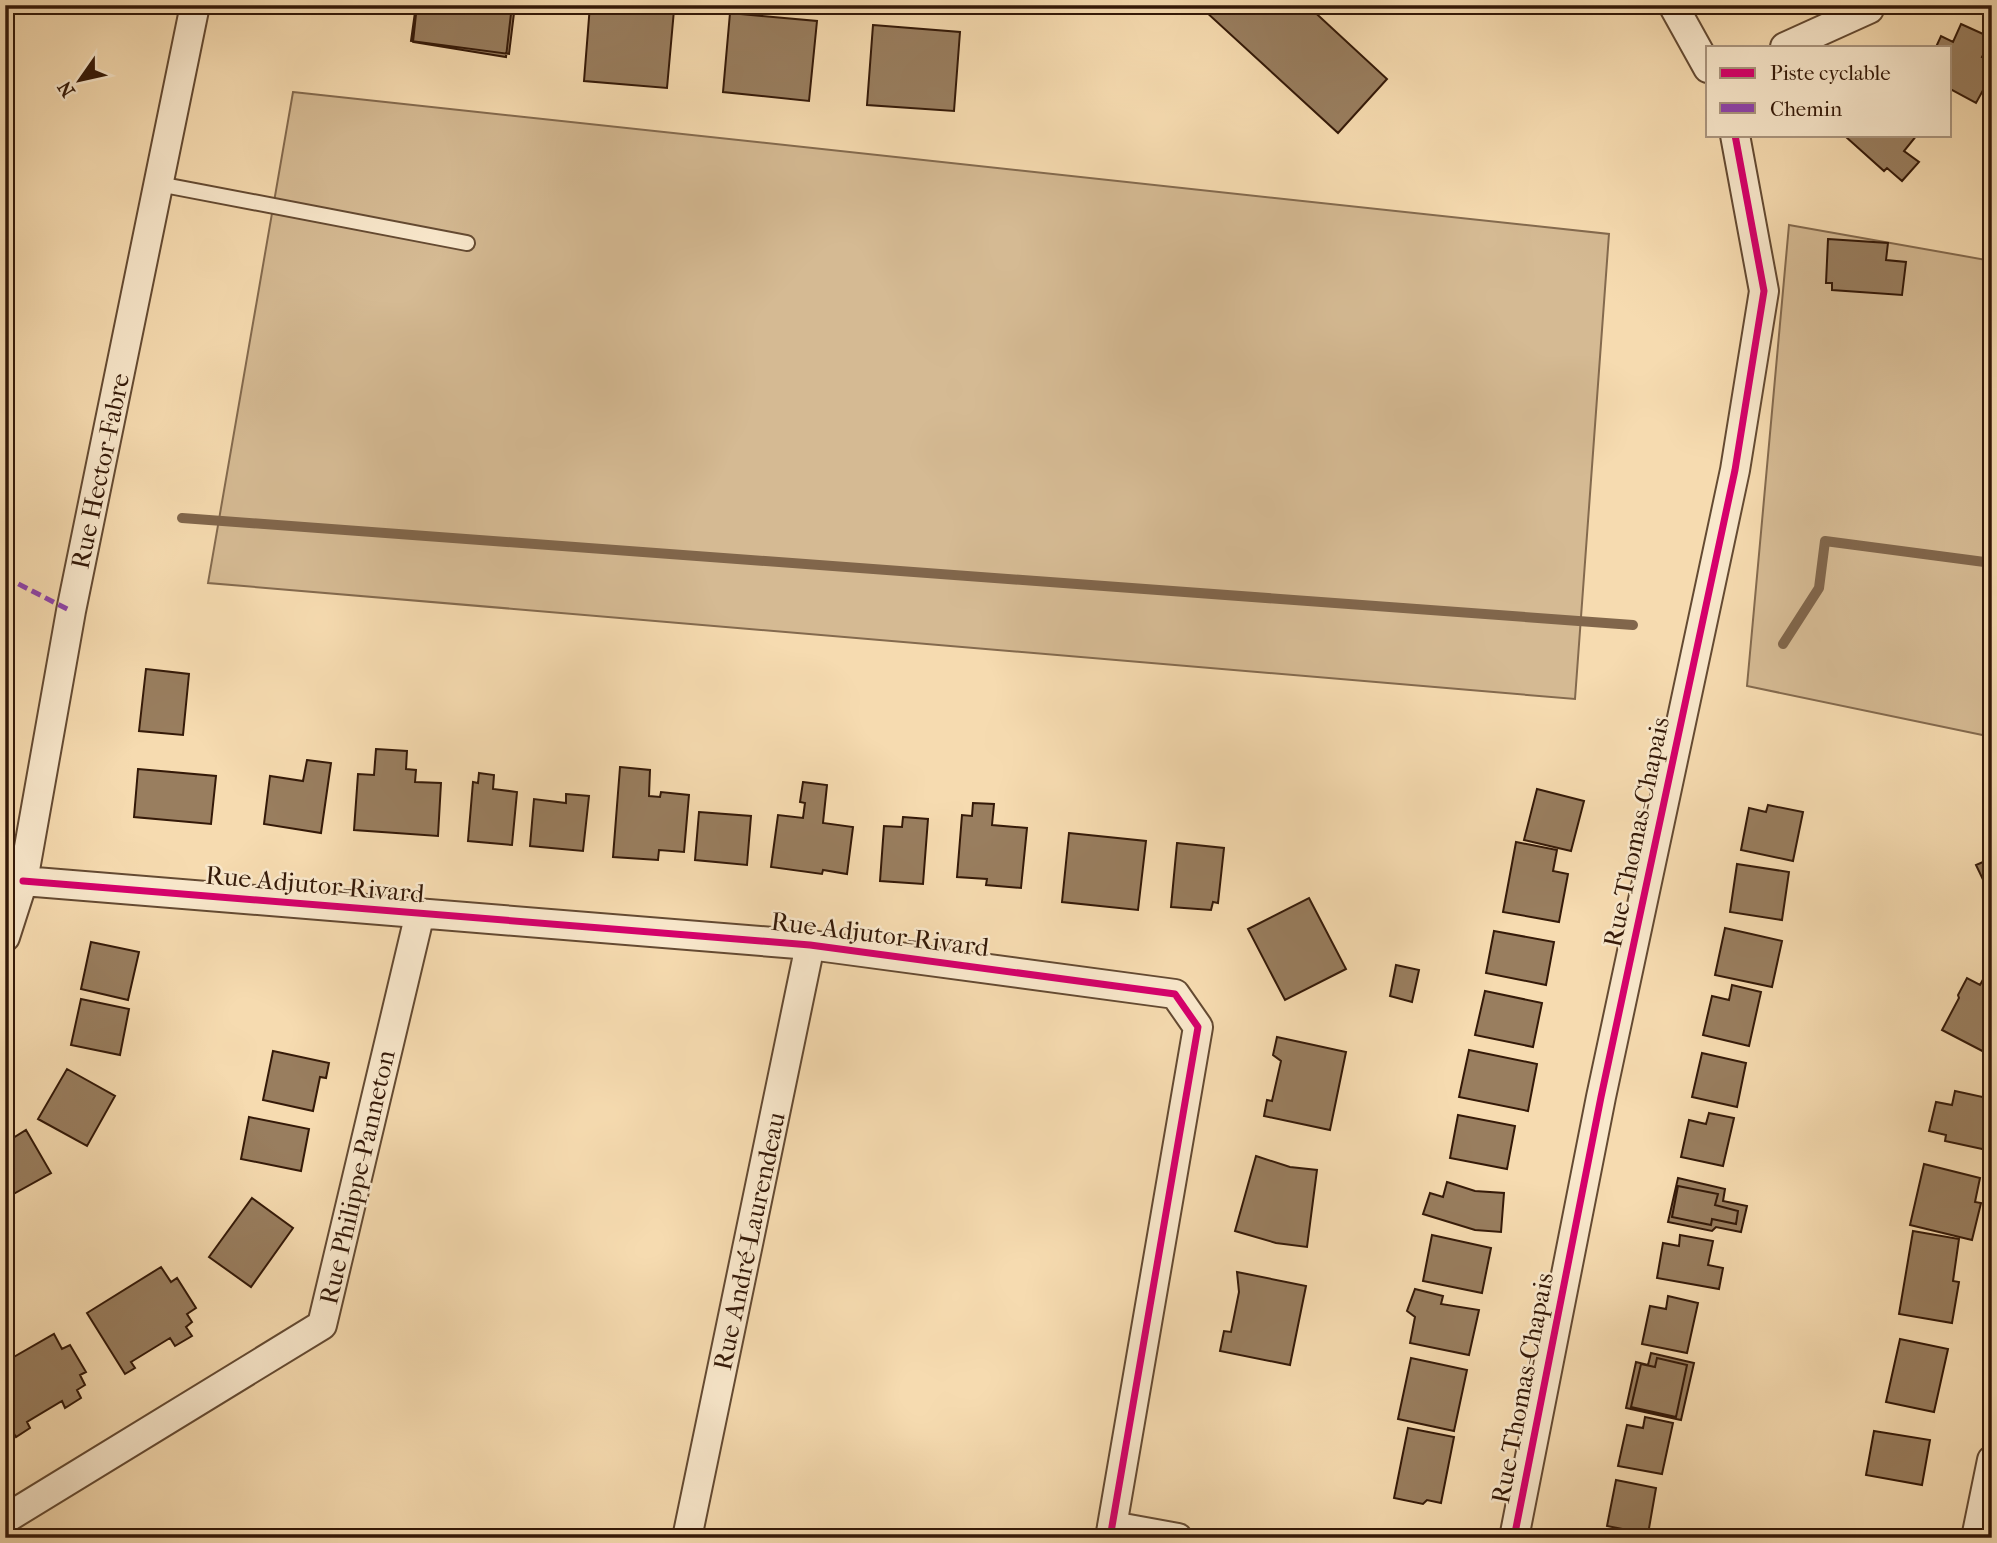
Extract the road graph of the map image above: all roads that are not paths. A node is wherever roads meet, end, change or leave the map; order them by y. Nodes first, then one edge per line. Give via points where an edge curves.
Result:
1 (195, 5) edge
2 (1673, 5) edge
3 (1870, 5) edge
4 (1786, 46) edge
5 (1706, 64) edge
6 (1735, 136) edge
7 (159, 184) junction
8 (467, 243) dead end
9 (23, 881) junction
10 (420, 913) junction
11 (5, 937) edge
12 (810, 944) junction
13 (1992, 1460) edge
14 (5, 1519) edge
15 (1111, 1532) edge
16 (687, 1538) edge
17 (1178, 1538) edge
18 (1514, 1538) edge
19 (1976, 1538) edge

1 - 7 street, Rue Hector-Fabre
2 - 5 street
3 - 4 street
6 - 18 street, Rue Thomas-Chapais via 1764,291 1735,470 1604,1084
7 - 8 lane
7 - 9 street, Rue Hector-Fabre via 71,611
9 - 10 street, Rue Adjutor-Rivard
9 - 11 street, Rue Hector-Fabre
10 - 12 street, Rue Adjutor-Rivard
10 - 14 street, Rue Philippe-Panneton via 322,1325
12 - 15 street, Rue Adjutor-Rivard via 1175,994 1198,1027
12 - 16 street, Rue André-Laurendeau
13 - 19 street
15 - 17 street

